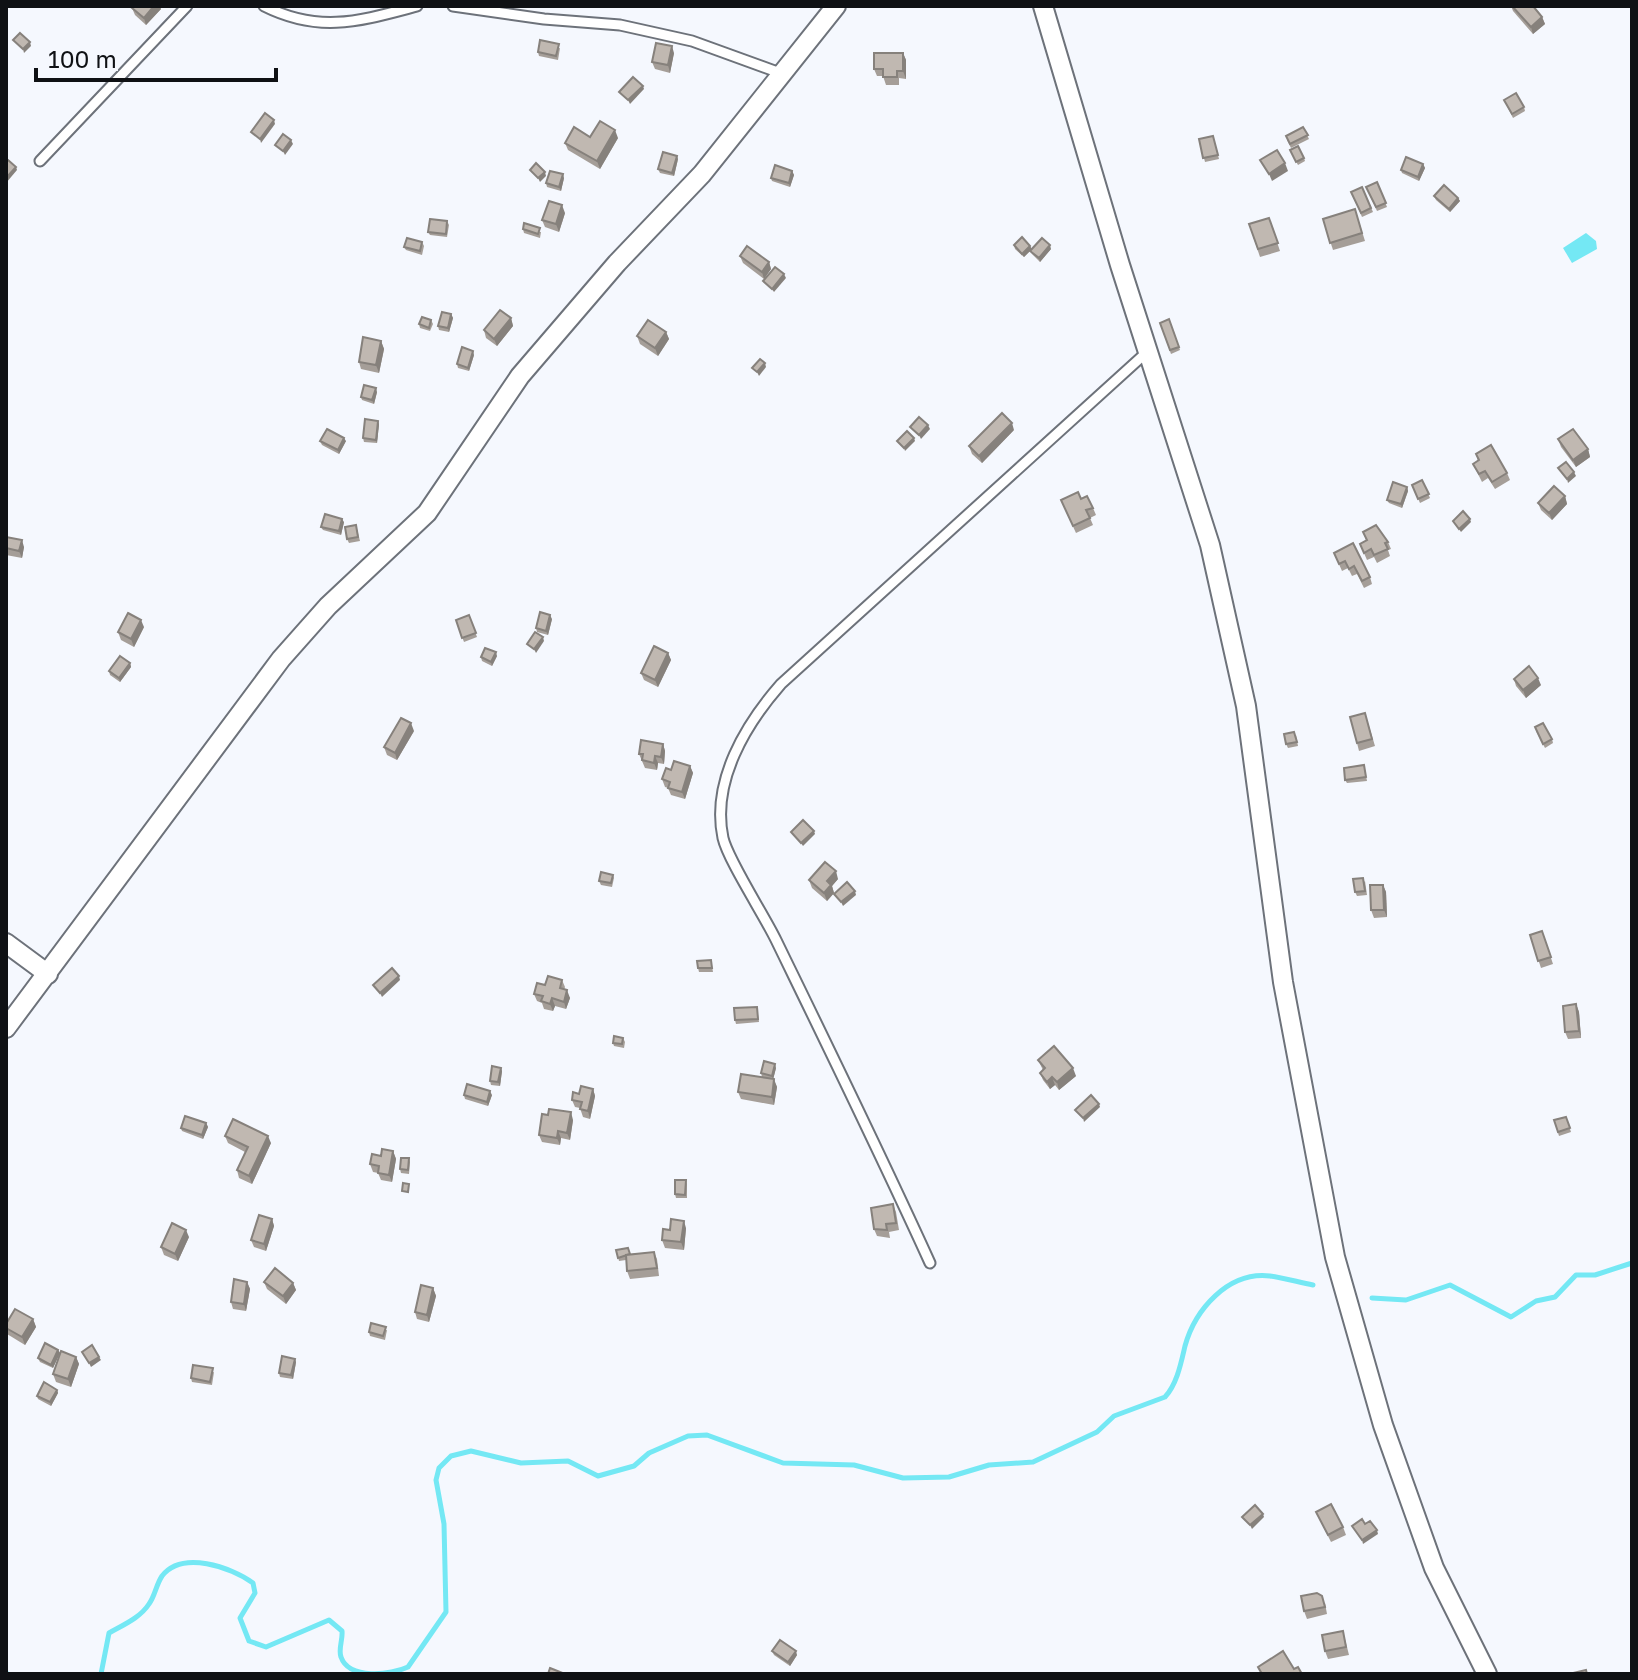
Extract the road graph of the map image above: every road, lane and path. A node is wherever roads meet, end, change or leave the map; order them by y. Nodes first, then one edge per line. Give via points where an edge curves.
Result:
1 (187, 6) edge
2 (264, 6) edge
3 (417, 6) edge
4 (453, 6) edge
5 (836, 6) edge
6 (1043, 6) edge
7 (783, 74) junction
8 (40, 161) dead end
9 (1147, 352) junction
10 (6, 943) edge
11 (48, 974) junction
12 (6, 1028) edge
13 (930, 1263) dead end
14 (1487, 1674) edge

1 - 8 lane
2 - 3 lane via 297,21 352,24
4 - 7 lane via 620,25 692,41
5 - 7 street
6 - 9 street
7 - 11 street via 702,174 528,366 427,513 328,606 281,659
9 - 13 lane via 781,684 756,713 727,776 723,839 768,922
9 - 14 street via 1210,545 1243,692 1283,982 1335,1257 1379,1412 1434,1568
10 - 11 street
11 - 12 street

